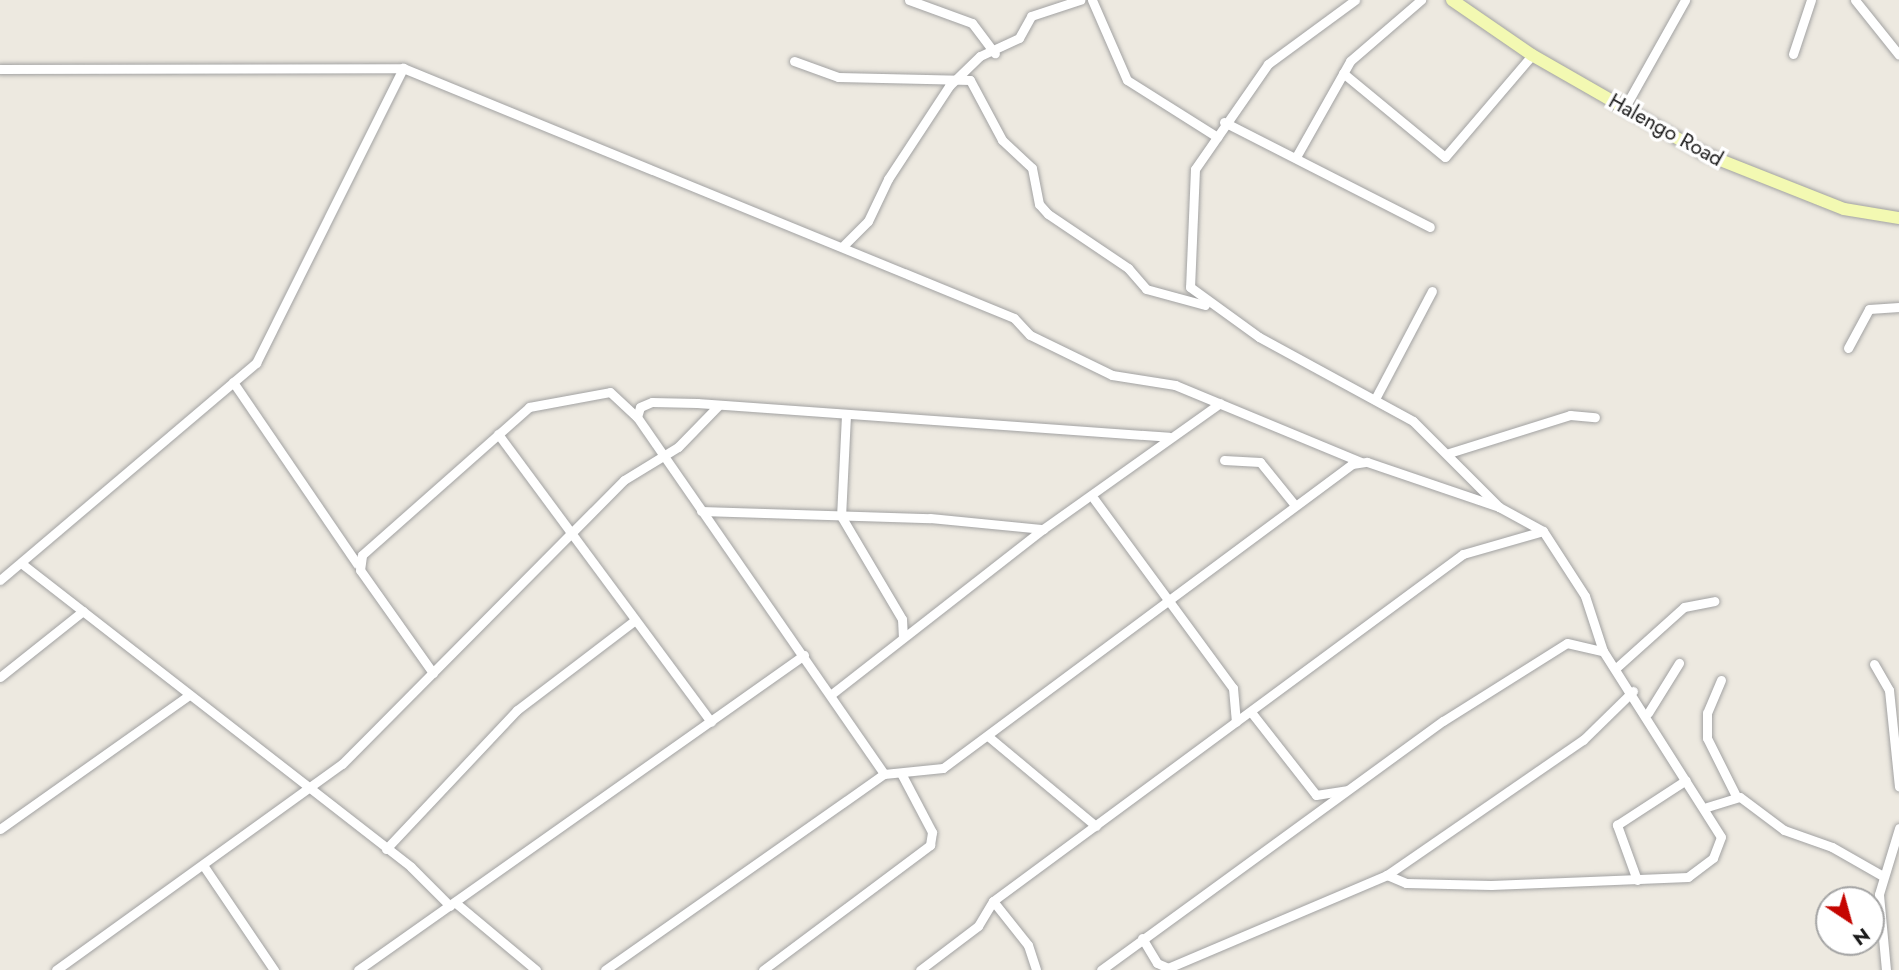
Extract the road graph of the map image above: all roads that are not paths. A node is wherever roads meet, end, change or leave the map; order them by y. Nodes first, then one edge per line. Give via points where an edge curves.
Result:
1 (909, 0) edge
2 (1080, 0) edge
3 (1092, 0) edge
4 (1356, 0) edge
5 (1421, 0) edge
6 (1452, 0) edge
7 (1685, 0) edge
8 (1811, 0) edge
9 (1855, 0) edge
10 (995, 53) junction
11 (1793, 54) dead end
12 (1531, 55) junction
13 (1899, 55) edge
14 (794, 61) dead end
15 (403, 68) junction
16 (0, 69) edge
17 (1343, 73) junction
18 (960, 76) junction
19 (1625, 107) junction
20 (1224, 122) junction
21 (1217, 137) junction
22 (1296, 157) junction
23 (1899, 218) edge
24 (1430, 227) dead end
25 (843, 246) junction
26 (1432, 291) dead end
27 (1207, 305) junction
28 (1899, 307) edge
29 (1848, 348) dead end
30 (233, 382) junction
31 (1375, 399) junction
32 (1220, 403) junction
33 (718, 407) junction
34 (846, 415) junction
35 (637, 417) junction
36 (1595, 417) dead end
37 (498, 434) junction
38 (1169, 437) junction
39 (662, 453) junction
40 (1449, 453) junction
41 (1224, 460) dead end
42 (1361, 462) junction
43 (1094, 499) junction
44 (1294, 504) junction
45 (1499, 508) junction
46 (701, 511) junction
47 (841, 516) junction
48 (1043, 529) junction
49 (1543, 531) junction
50 (573, 536) junction
51 (21, 563) junction
52 (357, 564) junction
53 (0, 580) edge
54 (1168, 595) junction
55 (1714, 601) dead end
56 (83, 611) junction
57 (635, 620) junction
58 (903, 637) junction
59 (1603, 651) junction
60 (804, 655) junction
61 (1679, 663) dead end
62 (1874, 664) dead end
63 (1616, 668) junction
64 (433, 673) junction
65 (0, 677) edge
66 (1721, 680) dead end
67 (1633, 691) junction
68 (833, 693) junction
69 (189, 695) junction
70 (1251, 712) junction
71 (1648, 713) junction
72 (711, 722) junction
73 (1236, 722) junction
74 (989, 737) junction
75 (884, 774) junction
76 (902, 775) junction
77 (1686, 780) junction
78 (1899, 786) edge
79 (309, 790) junction
80 (1347, 790) junction
81 (1736, 796) junction
82 (1707, 807) junction
83 (1096, 825) junction
84 (1899, 828) edge
85 (0, 829) edge
86 (386, 849) junction
87 (203, 865) junction
88 (1387, 875) junction
89 (1881, 875) junction
90 (1637, 880) junction
91 (993, 901) junction
92 (454, 905) junction
93 (1142, 938) junction
94 (56, 970) edge
95 (274, 970) edge
96 (358, 970) edge
97 (536, 970) edge
98 (605, 970) edge
99 (763, 970) edge
100 (920, 970) edge
101 (1036, 970) edge
102 (1101, 970) edge
103 (1886, 970) edge

1 - 10 street via 972,23
2 - 10 street via 1031,16 1019,38
3 - 21 street via 1127,80
4 - 20 street via 1268,64
5 - 17 street
6 - 12 street, Halengo Road
7 - 19 street
8 - 11 street
9 - 13 street
10 - 18 street via 980,57
12 - 17 street via 1445,157
12 - 19 street, Halengo Road
14 - 18 street via 838,77
15 - 16 street
15 - 25 street
15 - 30 street via 266,349
17 - 22 street
18 - 25 street via 919,128 869,220
18 - 27 street via 975,85 1002,140 1032,168 1040,204 1048,214 1128,268 1146,289
19 - 23 street, Halengo Road via 1738,168 1844,209
20 - 21 street
20 - 22 street
21 - 27 street via 1195,169 1190,205 1190,287
22 - 24 street
25 - 32 street via 1014,318 1030,335 1102,371 1175,385
26 - 31 street
27 - 31 street
28 - 29 street via 1869,309
30 - 51 street
30 - 52 street
31 - 40 street
32 - 38 street
32 - 42 street
33 - 34 street
33 - 35 street via 652,402 640,407
33 - 39 street via 703,427
34 - 38 street
34 - 47 street
35 - 37 street via 618,396 583,394 528,407
35 - 39 street
36 - 40 street via 1570,415
37 - 50 street
37 - 52 street
38 - 43 street
39 - 46 street
39 - 50 street via 624,480
40 - 45 street
41 - 44 street via 1261,462
42 - 44 street
42 - 45 street
43 - 48 street
43 - 54 street
44 - 54 street
45 - 49 street
46 - 47 street
46 - 60 street
47 - 48 street
47 - 58 street via 902,619
48 - 58 street
49 - 59 street via 1586,596
49 - 70 street via 1463,554
50 - 57 street
50 - 64 street
51 - 53 street
51 - 56 street
52 - 64 street
54 - 73 street via 1233,688
54 - 74 street
55 - 63 street via 1684,607
56 - 65 street
56 - 69 street
57 - 72 street
57 - 86 street via 527,700
58 - 68 street
59 - 63 street
59 - 80 street via 1567,643 1537,659
60 - 68 street
60 - 72 street
61 - 71 street
62 - 78 street via 1889,690
63 - 67 street
64 - 79 street
66 - 81 street via 1707,713 1707,738
67 - 71 street
67 - 88 street via 1583,740
68 - 75 street
69 - 79 street
69 - 85 street
70 - 73 street
70 - 80 street via 1316,795
71 - 77 street
72 - 92 street
73 - 83 street
74 - 76 street via 943,768
74 - 83 street
75 - 76 street
75 - 98 street
76 - 99 street via 932,832 930,845
77 - 82 street
77 - 90 street via 1617,825
79 - 86 street
79 - 87 street
80 - 93 street
81 - 82 street
81 - 89 street via 1784,831 1832,847
82 - 90 street via 1721,837 1707,865 1688,877
83 - 91 street
84 - 89 street
86 - 92 street
87 - 94 street
87 - 95 street
88 - 90 street via 1406,883
88 - 93 street via 1168,968 1157,963
89 - 103 street via 1879,931
91 - 100 street via 978,926
91 - 101 street via 1028,945
92 - 96 street
92 - 97 street
93 - 102 street

